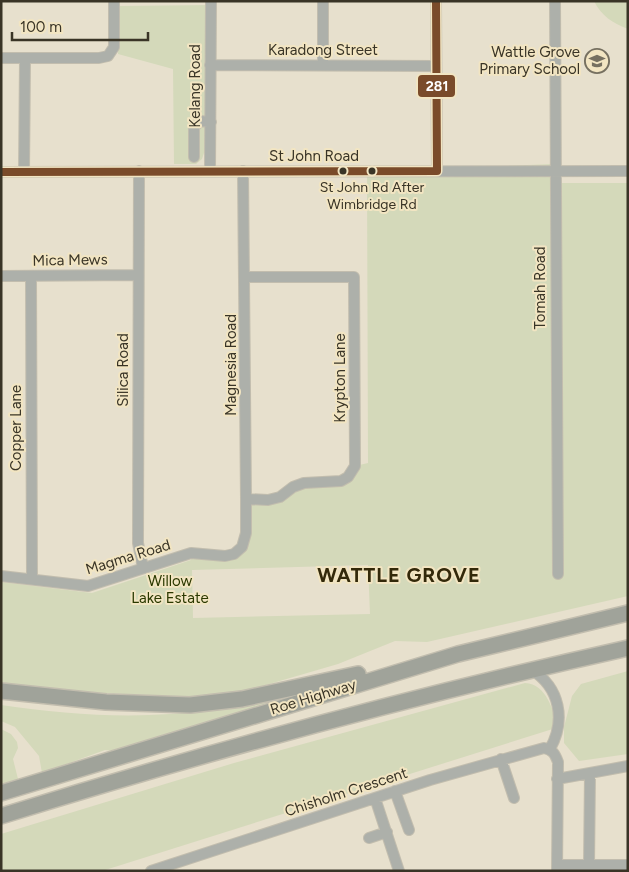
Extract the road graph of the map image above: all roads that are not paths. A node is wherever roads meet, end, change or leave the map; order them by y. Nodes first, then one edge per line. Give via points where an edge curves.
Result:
1 (114, 1) edge
2 (211, 1) edge
3 (323, 1) edge
4 (436, 1) edge
5 (555, 1) edge
6 (1, 58) edge
7 (25, 58) junction
8 (210, 65) junction
9 (323, 65) junction
10 (436, 66) junction
11 (211, 122) junction
12 (194, 156) dead end
13 (139, 171) junction
14 (210, 171) junction
15 (243, 171) junction
16 (437, 171) junction
17 (554, 171) junction
18 (628, 171) edge
19 (1, 172) edge
20 (24, 172) junction
21 (138, 274) junction
22 (1, 276) edge
23 (31, 276) junction
24 (246, 277) junction
25 (246, 499) junction
26 (234, 554) joint
27 (143, 568) junction
28 (558, 574) dead end
29 (1, 576) edge
30 (32, 580) junction
31 (628, 613) edge
32 (628, 648) edge
33 (458, 654) junction
34 (532, 670) junction
35 (1, 691) edge
36 (550, 749) junction
37 (501, 759) junction
38 (628, 766) edge
39 (590, 774) junction
40 (558, 779) junction
41 (396, 791) junction
42 (1, 792) edge
43 (509, 793) dead end
44 (376, 798) junction
45 (1, 816) edge
46 (409, 830) dead end
47 (387, 832) junction
48 (369, 838) dead end
49 (589, 865) junction
50 (628, 866) edge
51 (557, 868) edge
52 (152, 871) edge
53 (399, 871) edge

1 - 7 street via 114,47 108,56
2 - 8 street, Kelang Road
3 - 9 street
4 - 10 street
5 - 17 street, Tomah Road
6 - 7 street
7 - 20 street
8 - 9 street, Karadong Street
8 - 11 street, Kelang Road
9 - 10 street, Karadong Street
10 - 16 street
11 - 12 street via 200,121 194,127
11 - 14 street, Kelang Road
13 - 14 street, St John Road
13 - 20 street, St John Road
13 - 21 street, Silica Road
14 - 15 street, St John Road
15 - 16 street, St John Road
15 - 24 street, Magnesia Road
16 - 17 street, St John Road
17 - 18 street, St John Road
17 - 28 street, Tomah Road
19 - 20 street, St John Road
21 - 23 street, Mica Mews
21 - 27 street, Silica Road via 138,542
22 - 23 street, Mica Mews
23 - 30 street, Copper Lane
24 - 25 street, Magnesia Road
24 - 25 street, Krypton Lane via 354,277 355,466 341,481 304,483 268,500
25 - 26 street, Magnesia Road via 246,533 242,547
26 - 27 street, Magma Road via 191,553
27 - 30 street, Magma Road via 88,586
29 - 30 street, Magma Road
31 - 33 highway, Roe Highway
32 - 34 highway, Roe Highway
33 - 35 highway via 242,699 190,705 106,702
33 - 42 highway, Roe Highway
34 - 36 street via 555,693 558,727
34 - 45 highway, Roe Highway via 302,730
36 - 37 street, Chisholm Crescent via 538,748
36 - 40 street via 558,762
37 - 41 street, Chisholm Crescent
37 - 43 street
38 - 39 street
39 - 40 street
39 - 49 street
40 - 51 street
41 - 44 street, Chisholm Crescent
41 - 46 street
44 - 47 street
44 - 52 street, Chisholm Crescent
47 - 48 street
47 - 53 street
49 - 50 street
49 - 51 street

